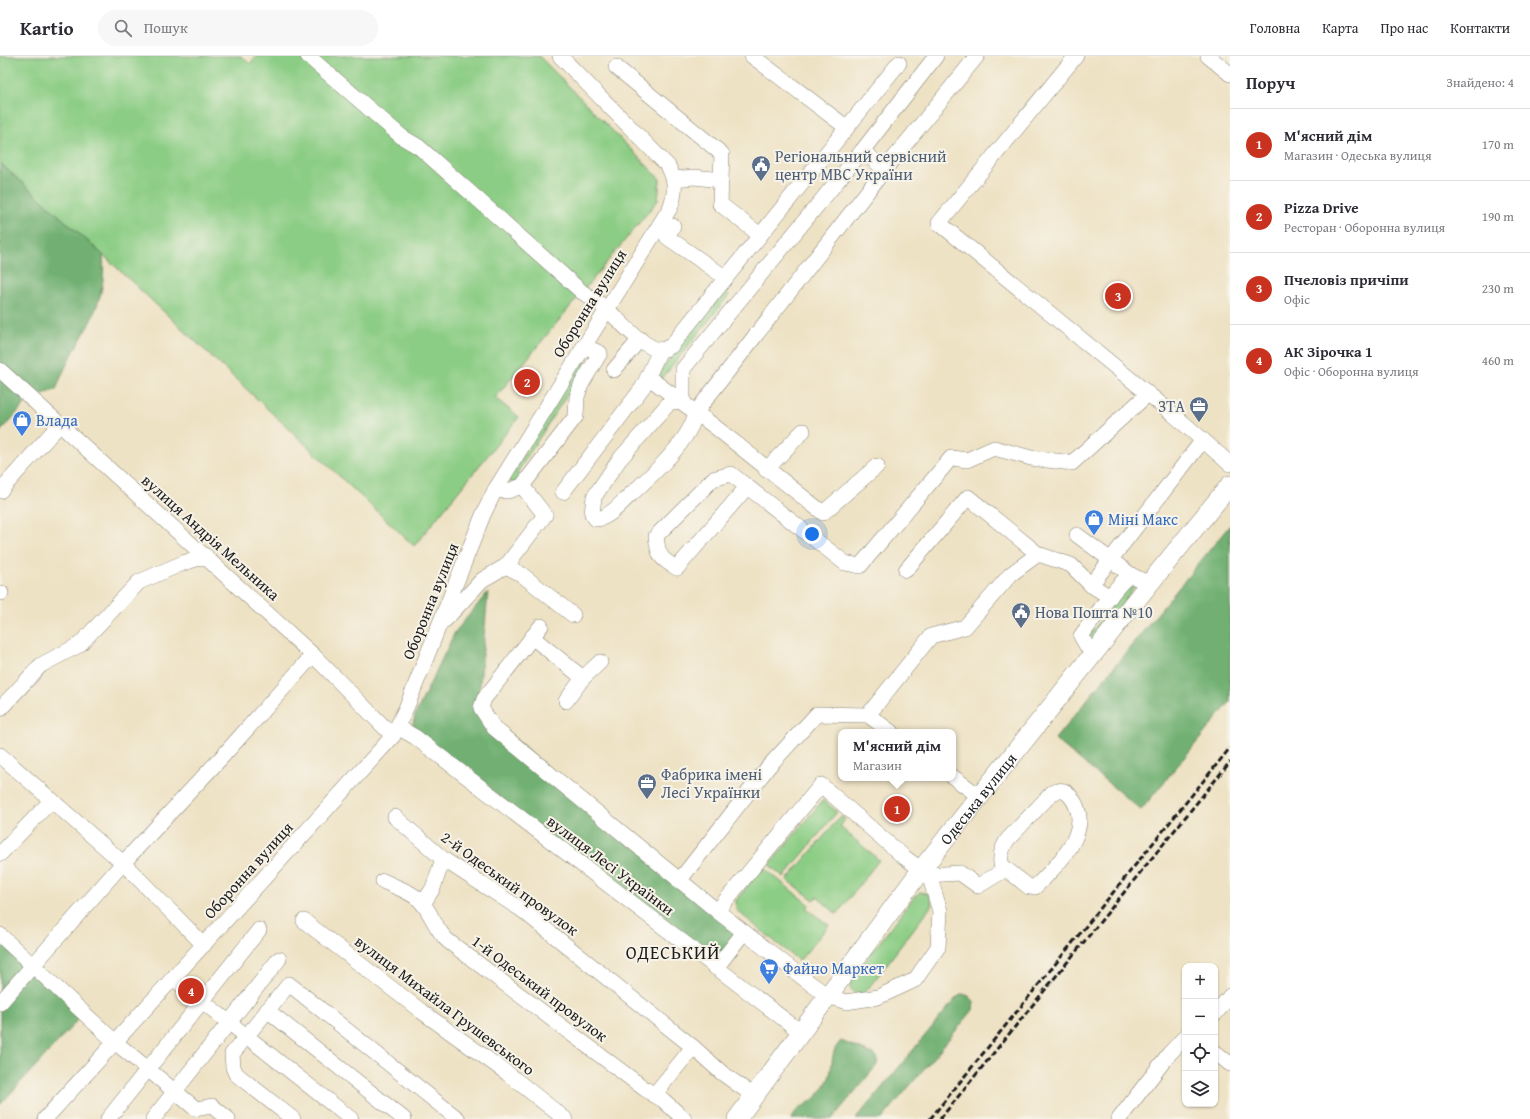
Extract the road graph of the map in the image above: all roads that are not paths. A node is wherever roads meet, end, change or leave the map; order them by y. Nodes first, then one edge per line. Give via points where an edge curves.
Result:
1 (308, 56) edge
2 (560, 56) edge
3 (752, 56) edge
4 (936, 56) edge
5 (976, 56) edge
6 (1076, 56) edge
7 (1208, 56) edge
8 (576, 63) edge
9 (899, 63) dead end
10 (616, 67) dead end
11 (1230, 74) edge
12 (846, 127) junction
13 (862, 151) junction
14 (885, 169) junction
15 (674, 179) junction
16 (721, 180) junction
17 (673, 226) dead end
18 (760, 235) junction
19 (726, 278) junction
20 (606, 308) junction
21 (640, 339) junction
22 (584, 346) junction
23 (660, 350) junction
24 (0, 370) edge
25 (614, 370) dead end
26 (648, 377) junction
27 (1148, 394) junction
28 (683, 401) junction
29 (696, 412) junction
30 (60, 424) junction
31 (803, 431) dead end
32 (1202, 440) junction
33 (1230, 464) edge
34 (877, 466) dead end
35 (766, 470) junction
36 (1230, 485) edge
37 (522, 486) junction
38 (747, 487) junction
39 (495, 490) junction
40 (0, 491) edge
41 (563, 492) dead end
42 (1077, 535) dead end
43 (1038, 554) junction
44 (206, 556) junction
45 (1110, 559) junction
46 (506, 566) junction
47 (906, 570) dead end
48 (1131, 575) junction
49 (1149, 584) junction
50 (1091, 585) junction
51 (1110, 597) junction
52 (573, 615) dead end
53 (440, 625) junction
54 (313, 654) junction
55 (1092, 655) junction
56 (600, 662) dead end
57 (583, 678) junction
58 (566, 701) dead end
59 (0, 709) edge
60 (868, 715) junction
61 (887, 729) edge
62 (396, 732) junction
63 (0, 755) edge
64 (956, 779) edge
65 (979, 796) junction
66 (52, 800) junction
67 (396, 817) dead end
68 (0, 854) edge
69 (443, 859) junction
70 (123, 863) junction
71 (1006, 869) junction
72 (925, 873) junction
73 (383, 881) dead end
74 (679, 881) junction
75 (423, 904) junction
76 (717, 911) junction
77 (304, 920) dead end
78 (259, 930) dead end
79 (744, 932) junction
80 (0, 935) edge
81 (204, 945) junction
82 (278, 959) dead end
83 (34, 966) junction
84 (716, 968) junction
85 (174, 978) junction
86 (828, 996) junction
87 (1230, 996) edge
88 (204, 1000) junction
89 (0, 1003) edge
90 (267, 1010) junction
91 (1218, 1010) edge
92 (229, 1021) junction
93 (802, 1033) junction
94 (248, 1035) junction
95 (1182, 1040) edge
96 (115, 1042) junction
97 (693, 1047) junction
98 (1218, 1054) edge
99 (1230, 1064) edge
100 (148, 1070) junction
101 (175, 1092) junction
102 (654, 1095) junction
103 (754, 1096) junction
104 (193, 1114) edge
105 (45, 1119) edge
106 (108, 1119) edge
107 (153, 1119) edge
108 (228, 1119) edge
109 (293, 1119) edge
110 (351, 1119) edge
111 (404, 1119) edge
112 (458, 1119) edge
113 (565, 1119) edge
114 (684, 1119) edge
115 (737, 1119) edge
116 (1118, 1119) edge

1 - 20 street via 402,137 419,147 582,292
2 - 8 street
3 - 12 street
4 - 13 street
5 - 14 street
6 - 27 street via 939,223
7 - 11 street
8 - 15 street via 668,166
9 - 12 street
10 - 16 street via 722,154
12 - 18 street
13 - 14 street
13 - 28 street via 683,369
14 - 29 street
15 - 16 street via 694,177
15 - 20 street, Оборонна вулиця via 675,194 670,208
16 - 18 street via 720,204
17 - 19 street via 666,237
18 - 19 street
19 - 23 street via 671,346
20 - 21 street
20 - 22 street, Оборонна вулиця
21 - 23 street
21 - 25 street
22 - 37 street via 600,353 581,385 577,397 576,416
22 - 39 street, Оборонна вулиця
23 - 26 street
24 - 30 street, вулиця Андрія Мельника
26 - 28 street
26 - 41 street
27 - 32 street
27 - 38 street via 1072,463 1032,458 994,448 967,460 951,458 860,566 846,563
28 - 29 street
28 - 29 street via 670,402 619,460 594,497 592,514 596,519 602,519 612,511 660,467 681,441
29 - 35 street
30 - 40 street
30 - 44 street, вулиця Андрія Мельника
31 - 35 street
32 - 33 street
32 - 45 street
34 - 35 street via 823,513
36 - 49 main road, Одеська вулиця
37 - 39 street via 508,491
37 - 46 street via 545,516
38 - 38 street via 731,474 713,479 656,536 657,549 663,561 677,568
39 - 53 street, Оборонна вулиця
42 - 45 street
43 - 47 street via 968,497
43 - 50 street via 1071,565
43 - 60 street via 1011,574 964,626 931,636
44 - 54 street, вулиця Андрія Мельника
44 - 59 street via 139,582 79,645 41,665
45 - 48 street
45 - 50 street
46 - 52 street via 521,574
46 - 53 street via 482,580
48 - 49 street
48 - 51 street
49 - 55 main road, Одеська вулиця
50 - 51 street
51 - 55 street via 1081,636
53 - 62 street, Оборонна вулиця
54 - 62 street, вулиця Андрія Мельника
54 - 70 street
55 - 65 main road, Одеська вулиця
56 - 57 street
57 - 58 street
57 - 74 street, вулиця Лесі Українки via 537,631 484,699 481,708 494,728
60 - 61 street
60 - 74 street via 817,714 769,766
62 - 81 street, Оборонна вулиця
62 - 84 street, вулиця Лесі Українки via 420,742
63 - 66 street
64 - 65 street
65 - 72 main road, Одеська вулиця
66 - 68 street
66 - 70 street
67 - 69 street, 2-й Одеський провулок
69 - 75 street via 433,888
69 - 97 street, 2-й Одеський провулок via 522,910
70 - 81 street
70 - 83 street
71 - 71 street via 1001,864 1000,857 1008,839 1052,793 1060,790 1067,793 1077,807 1080,822 1075,838 1066,853 1033,888
71 - 72 street via 978,886 960,873
72 - 76 street via 821,785
72 - 86 main road, Одеська вулиця
72 - 86 street via 940,911 938,947 915,980 878,997 846,1002
73 - 75 street, 1-й Одеський провулок via 416,897
74 - 76 street, вулиця Лесі Українки
75 - 102 street, 1-й Одеський провулок via 436,928 448,941
76 - 79 street, вулиця Лесі Українки
77 - 113 street, вулиця Михайла Грушевського
78 - 88 street
79 - 84 street
79 - 86 street, вулиця Лесі Українки
80 - 83 street
81 - 85 street, Оборонна вулиця
82 - 92 street
83 - 89 street
83 - 96 street
84 - 93 street, вулиця Лесі Українки
85 - 88 street
85 - 96 street, Оборонна вулиця
86 - 93 main road, Одеська вулиця
87 - 91 street
88 - 92 street
88 - 100 street
90 - 94 street
90 - 111 street
90 - 112 street via 289,984
92 - 94 street
92 - 101 street
93 - 103 main road, Одеська вулиця
94 - 109 street via 232,1054 236,1074
94 - 110 street
95 - 116 street
96 - 100 street
96 - 105 street, Оборонна вулиця
97 - 102 street
97 - 103 street, 2-й Одеський провулок via 722,1073
98 - 99 street
100 - 101 street
100 - 106 street
101 - 104 street
101 - 107 street
102 - 114 street, 1-й Одеський провулок
103 - 115 main road, Одеська вулиця
104 - 108 street via 212,1106

